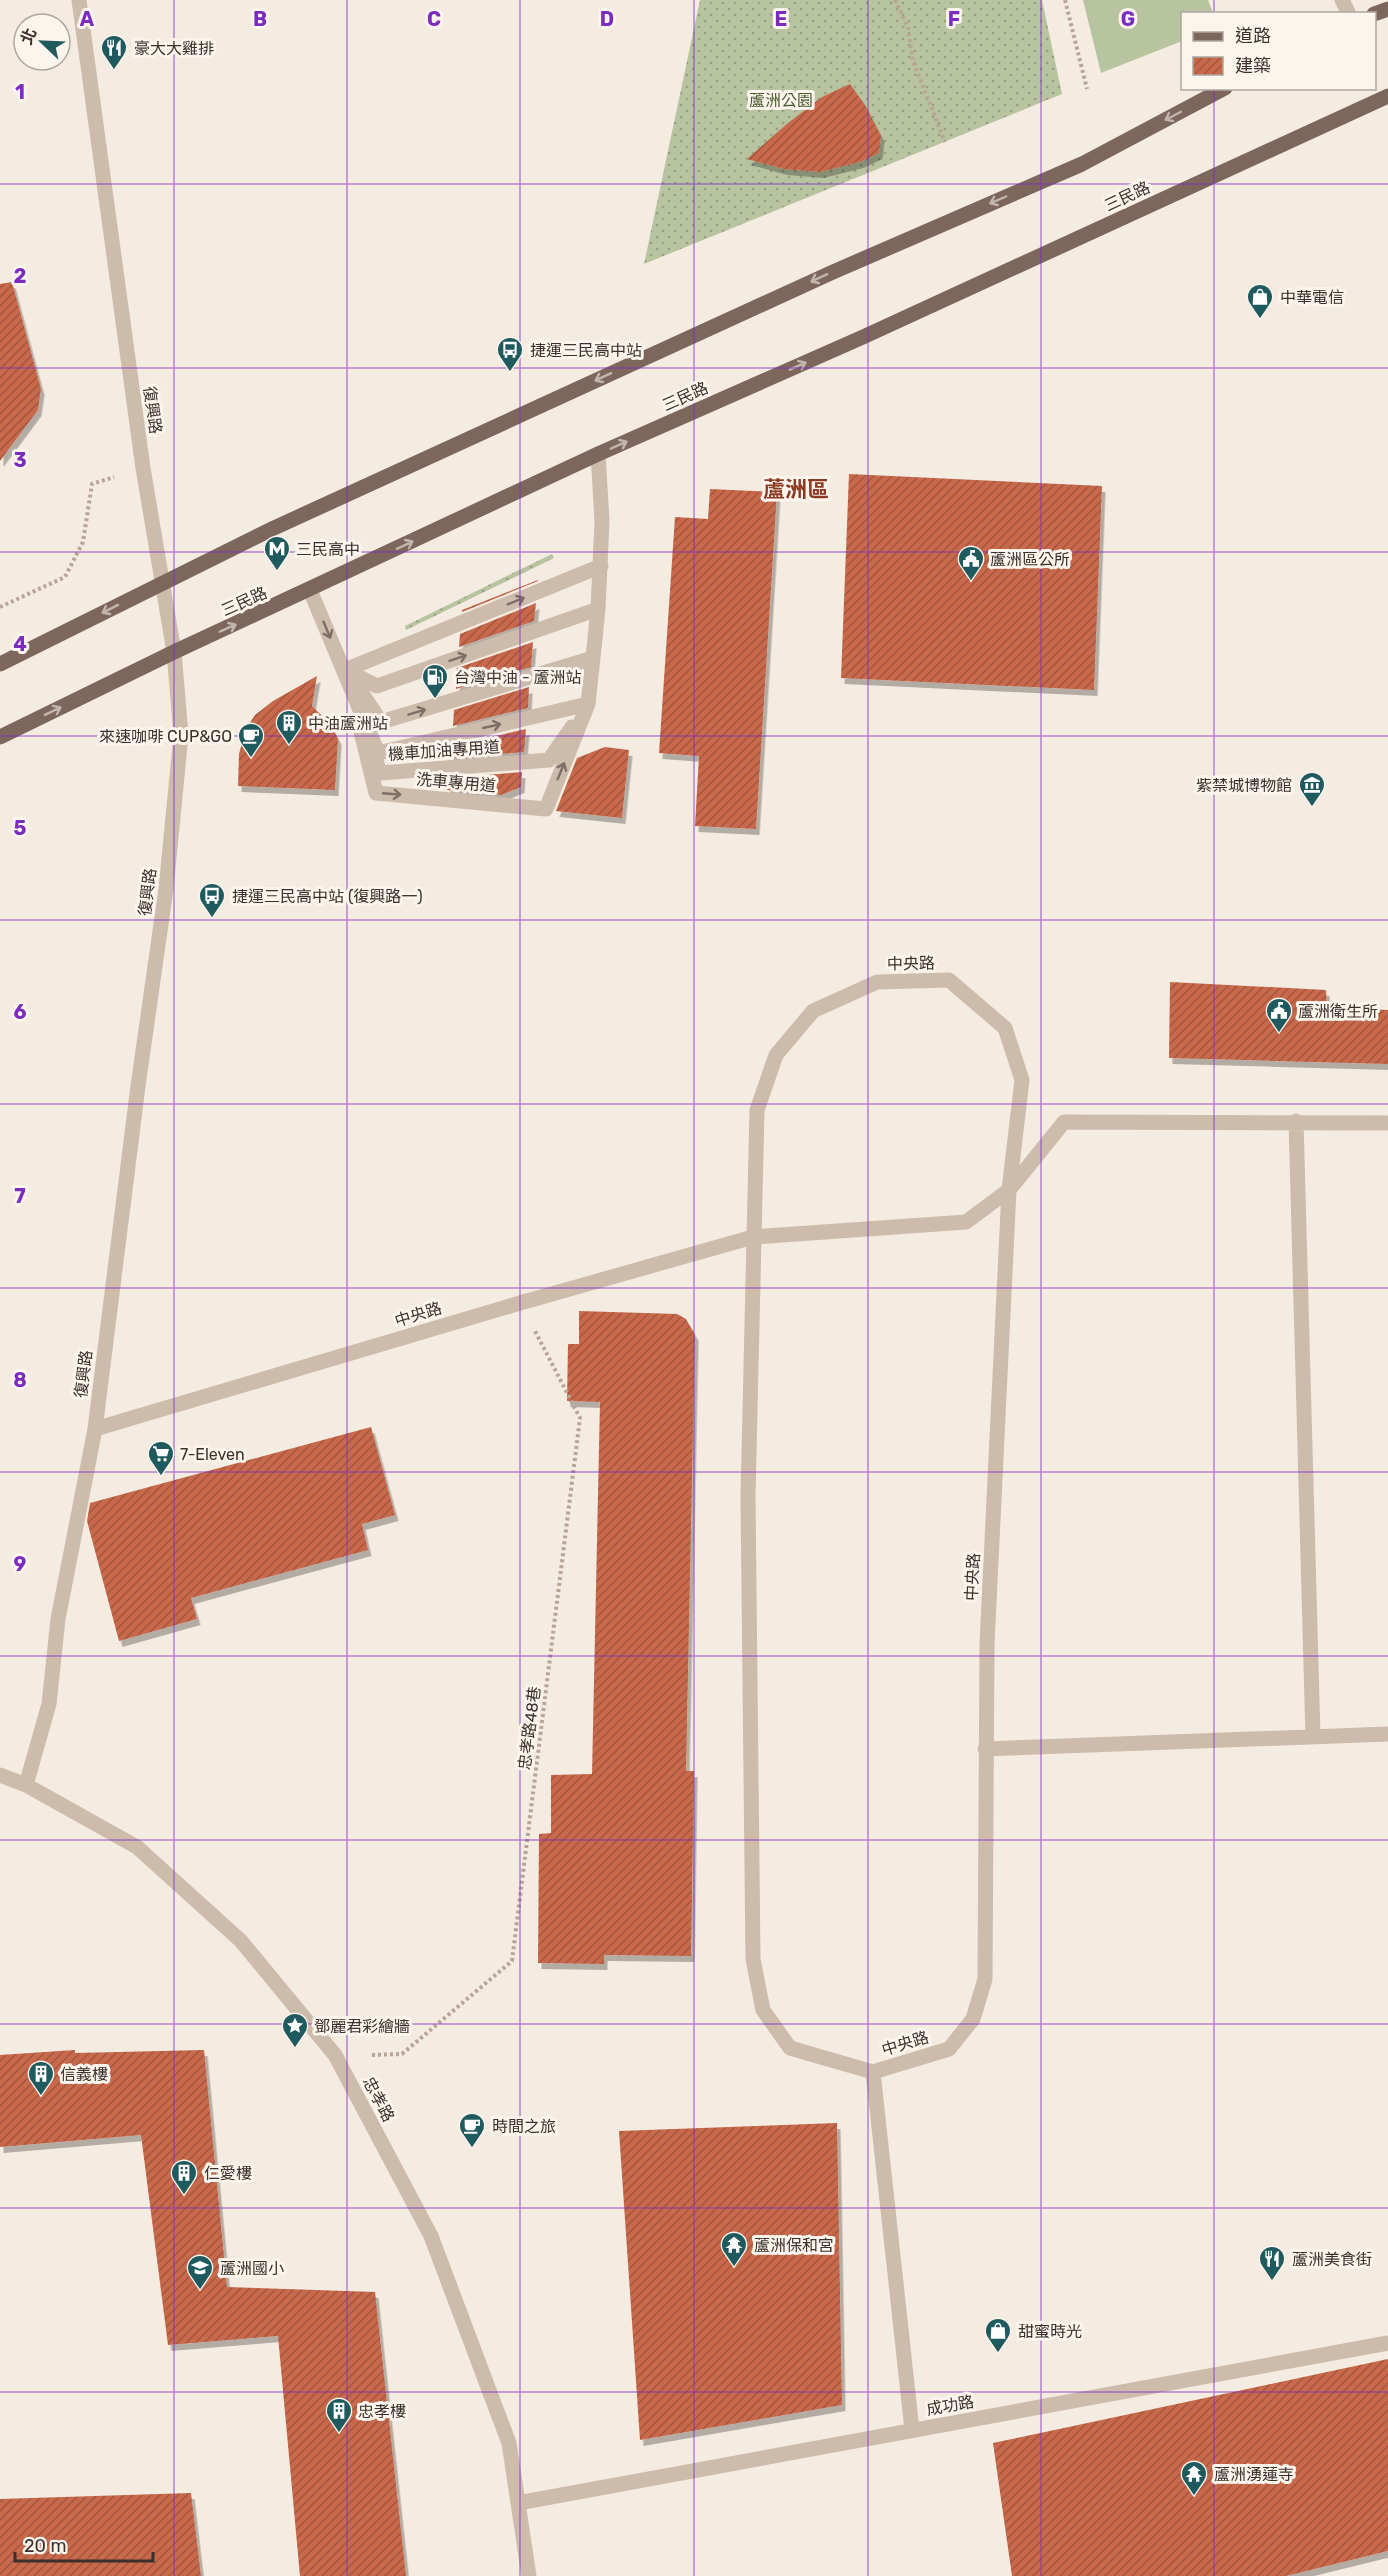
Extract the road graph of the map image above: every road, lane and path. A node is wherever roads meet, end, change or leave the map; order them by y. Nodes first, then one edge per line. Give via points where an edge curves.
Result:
1 (79, 0) edge
2 (895, 0) edge
3 (1065, 0) edge
4 (1087, 89) dead end
5 (1221, 90) edge
6 (1388, 96) edge
7 (945, 142) dead end
8 (598, 454) junction
9 (143, 468) junction
10 (601, 566) junction
11 (162, 582) junction
12 (310, 590) junction
13 (0, 607) edge
14 (597, 609) junction
15 (174, 652) junction
16 (593, 658) junction
17 (0, 664) edge
18 (345, 670) junction
19 (588, 704) junction
20 (0, 737) edge
21 (1296, 1121) junction
22 (1388, 1123) edge
23 (1009, 1190) junction
24 (753, 1237) junction
25 (520, 1303) junction
26 (95, 1429) junction
27 (1388, 1734) edge
28 (1313, 1737) junction
29 (985, 1749) junction
30 (0, 1775) edge
31 (26, 1785) junction
32 (335, 2055) junction
33 (873, 2072) junction
34 (1388, 2343) edge
35 (912, 2430) junction
36 (518, 2503) junction
37 (530, 2576) edge

1 - 9 street, 復興路
2 - 7 path via 908,28 913,61
3 - 4 path
5 -> 11 main road via 1082,164 833,272
8 -> 6 main road, 三民路
8 - 10 street
12 -> 8 main road, 三民路
9 - 11 street, 復興路
9 - 13 path via 92,484 83,542 65,577
10 - 14 street
18 -> 10 street
11 - 15 street, 復興路
11 -> 17 main road
15 -> 12 main road, 三民路
12 -> 18 street
14 - 16 street
18 -> 14 street via 377,686
20 -> 15 main road, 三民路
15 - 26 street, 復興路 via 181,735 166,889
18 -> 16 street via 381,722
16 - 19 street
18 -> 19 street via 378,753
18 - 19 street, 機車加油專用道 via 381,773 549,760
18 -> 19 street, 洗車專用道 via 376,793 546,809
21 - 22 street, 中央路
21 - 23 street, 中央路 via 1064,1122
21 - 28 street
23 - 24 street, 中央路 via 966,1222
23 - 24 street, 中央路 via 1022,1080 1005,1028 949,980 877,982 813,1011 776,1055 757,1110
23 - 29 street, 中央路
24 - 25 street, 中央路
24 - 33 street, 中央路 via 748,1507 753,1959 763,2010 790,2048
25 - 26 street, 中央路
25 - 32 path, 忠孝路48巷 via 580,1418 512,1961 402,2055
26 - 31 street, 復興路 via 58,1619 49,1704
27 - 28 street
28 - 29 street
29 - 33 street, 中央路 via 985,1979 973,2019 949,2049
30 - 31 street, 忠孝路
31 - 32 street, 忠孝路 via 137,1847 241,1941
32 - 36 street, 忠孝路 via 431,2236 509,2443
33 - 35 street
34 - 35 street, 成功路
35 - 36 street, 成功路
36 - 37 street, 忠孝路

